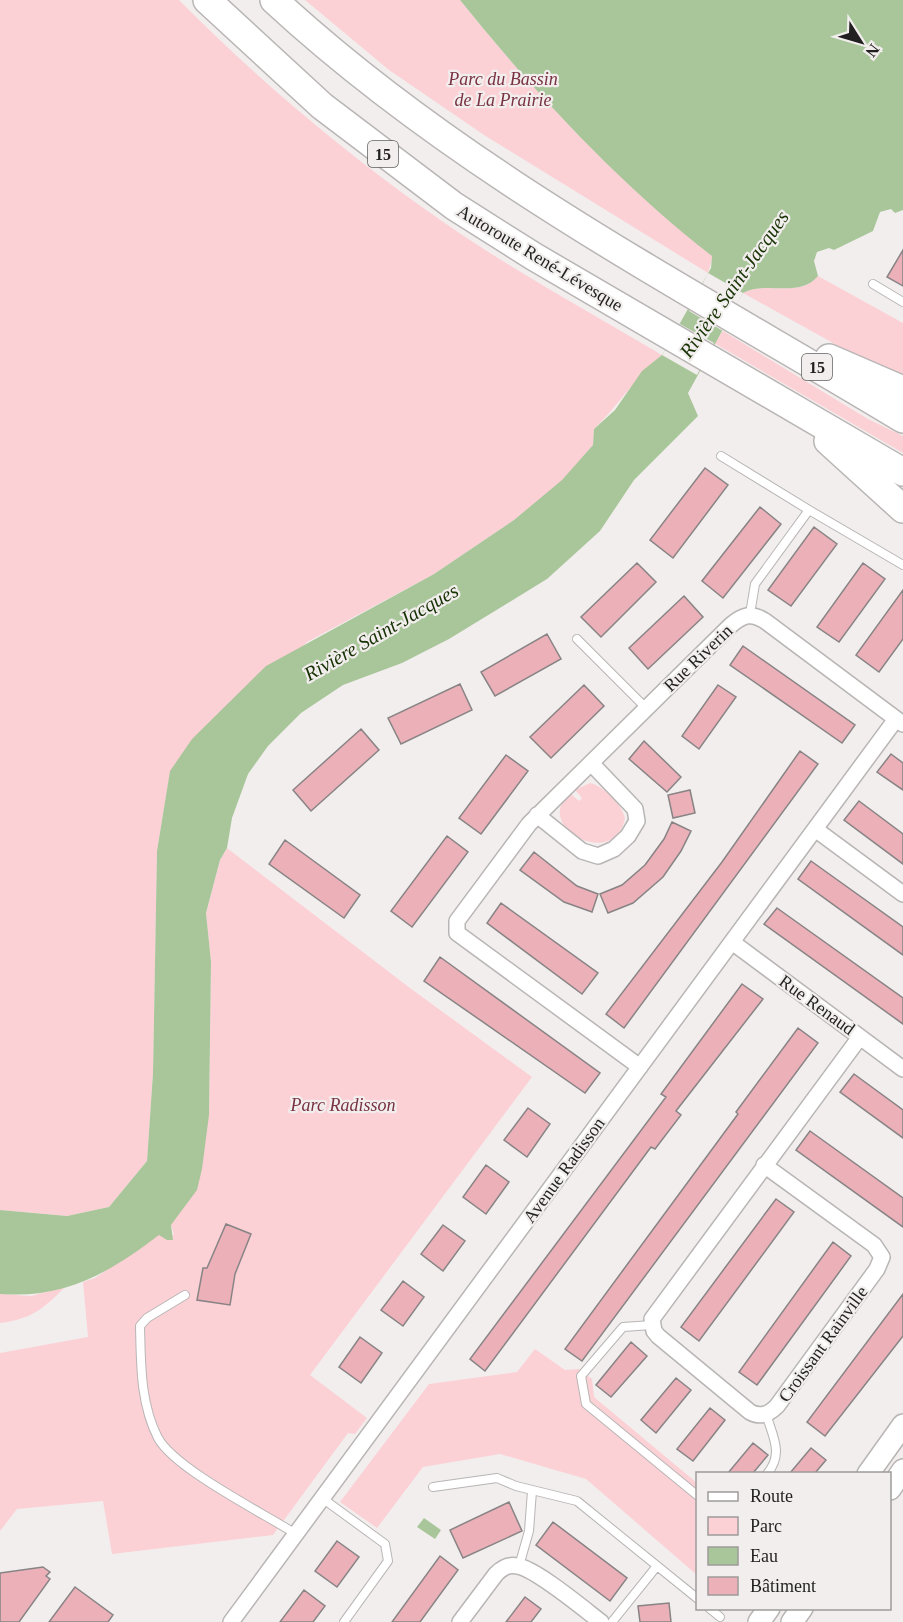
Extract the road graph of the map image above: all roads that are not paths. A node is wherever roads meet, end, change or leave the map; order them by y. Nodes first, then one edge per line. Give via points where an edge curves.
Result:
1 (207, 0) edge
2 (274, 0) edge
3 (873, 284) dead end
4 (903, 302) edge
5 (732, 315) junction
6 (903, 390) edge
7 (792, 408) junction
8 (903, 419) edge
9 (721, 456) dead end
10 (903, 472) edge
11 (903, 509) edge
12 (809, 510) junction
13 (903, 565) edge
14 (750, 614) junction
15 (577, 639) dead end
16 (646, 709) junction
17 (899, 721) edge
18 (591, 763) junction
19 (537, 815) junction
20 (815, 829) junction
21 (903, 894) edge
22 (732, 942) junction
23 (860, 1037) junction
24 (640, 1067) junction
25 (903, 1069) edge
26 (764, 1165) junction
27 (185, 1295) dead end
28 (652, 1325) junction
29 (766, 1414) junction
30 (903, 1425) edge
31 (903, 1470) edge
32 (768, 1472) edge
33 (869, 1472) edge
34 (433, 1487) dead end
35 (891, 1488) edge
36 (532, 1491) junction
37 (696, 1494) edge
38 (322, 1498) junction
39 (296, 1534) junction
40 (519, 1566) junction
41 (657, 1566) junction
42 (696, 1597) edge
43 (711, 1610) edge
44 (768, 1610) edge
45 (720, 1617) dead end
46 (231, 1622) edge
47 (344, 1622) edge
48 (460, 1622) edge
49 (601, 1622) edge
50 (612, 1622) edge
51 (759, 1622) edge

1 - 7 highway, Autoroute René-Lévesque / 15 via 310,96 416,179 508,241
2 - 5 highway, 15 via 368,80 449,141 562,214
3 - 4 lane
5 - 6 highway
5 - 8 highway, 15
7 - 10 highway, Autoroute René-Lévesque / 15
7 - 11 highway
9 - 12 lane
12 - 13 lane
12 - 14 lane via 755,584
14 - 16 street, Rue Riverin via 731,626
14 - 17 street, Rue Riverin via 765,621
15 - 16 lane
16 - 18 street, Rue Riverin
17 - 20 street, Avenue Radisson
18 - 19 street, Rue Riverin
18 - 19 street via 637,814 635,825 620,844 602,856 589,855
19 - 24 street, Rue Riverin via 457,921 457,933
20 - 21 street
20 - 22 street, Avenue Radisson
22 - 23 street, Rue Renaud
22 - 24 street, Avenue Radisson
23 - 25 street, Rue Renaud
23 - 26 street
24 - 38 street, Avenue Radisson
26 - 28 street via 655,1313
26 - 29 street, Croissant Rainville via 874,1245 882,1257 777,1406
27 - 39 lane via 140,1326 142,1386 155,1430 172,1456
28 - 29 street, Croissant Rainville via 658,1336 750,1412
28 - 37 lane via 623,1327 610,1339 581,1376 586,1404
29 - 32 lane via 777,1452 776,1463
30 - 33 main road
31 - 35 main road
34 - 36 lane via 497,1478
36 - 40 lane via 529,1532
36 - 41 lane via 577,1501
38 - 39 street, Avenue Radisson
38 - 47 lane via 385,1544 388,1561
39 - 46 street, Avenue Radisson
40 - 48 street via 507,1566 496,1574
40 - 49 street
41 - 42 lane
41 - 50 lane
43 - 45 lane
44 - 51 main road

